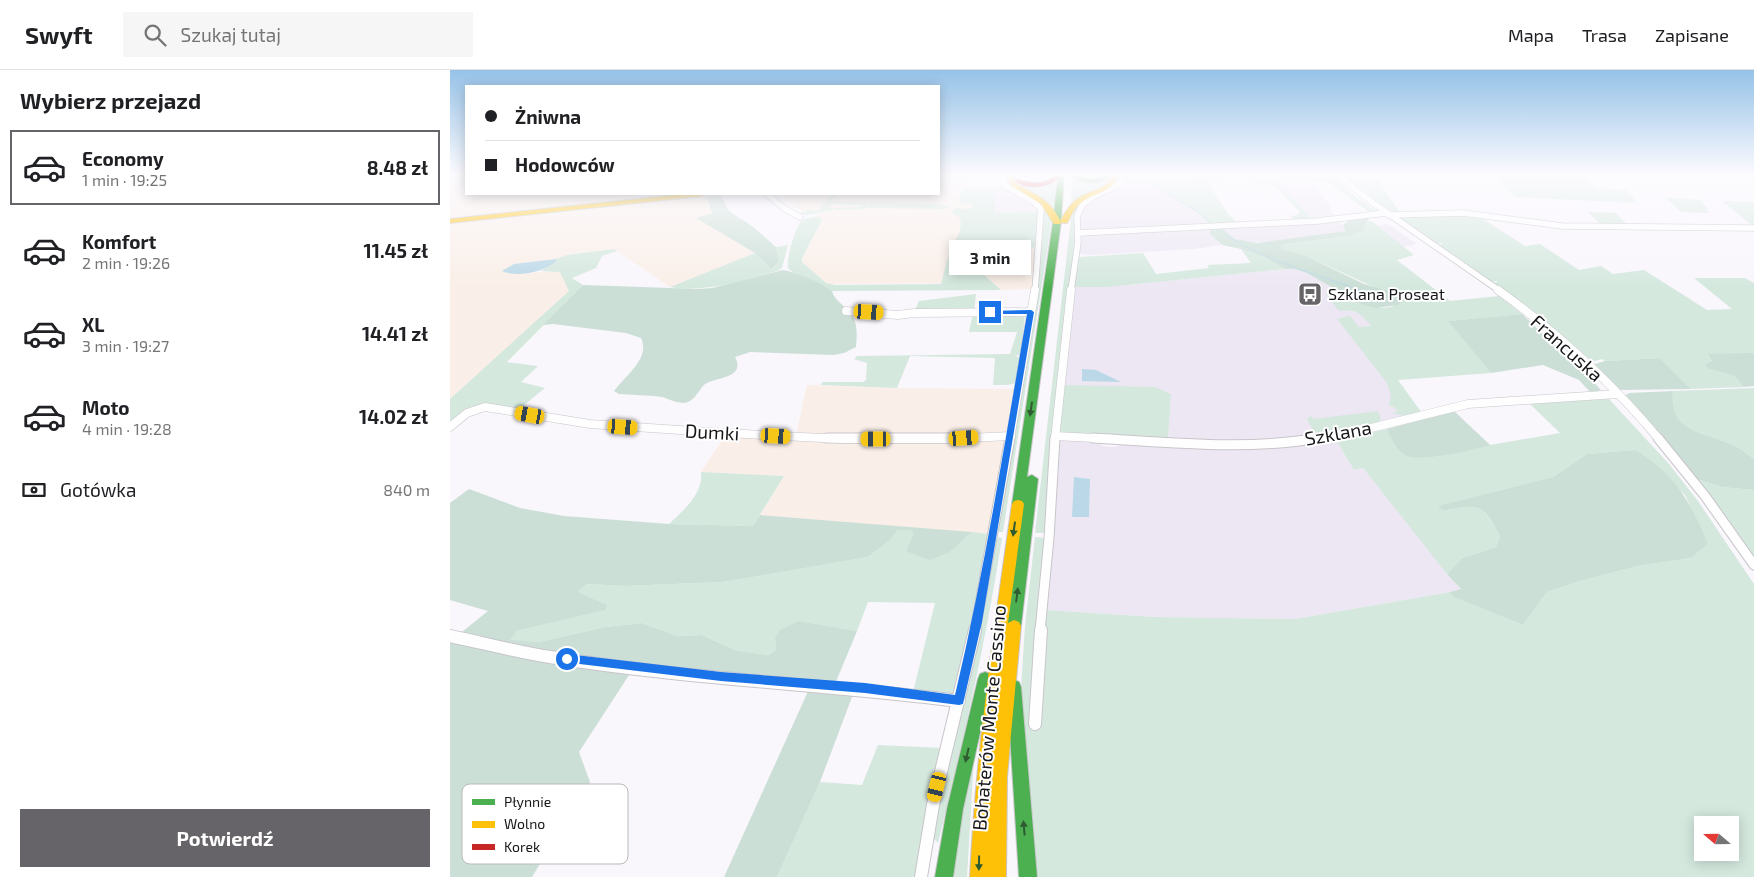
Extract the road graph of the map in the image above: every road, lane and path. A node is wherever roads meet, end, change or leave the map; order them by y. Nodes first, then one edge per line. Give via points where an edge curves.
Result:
1 (528, 213) edge
2 (792, 213) edge
3 (1041, 213) edge
4 (1055, 213) edge
5 (1061, 213) edge
6 (1062, 213) edge
7 (1067, 213) edge
8 (1079, 213) edge
9 (1387, 214) junction
10 (800, 217) dead end
11 (450, 221) edge
12 (1061, 222) junction
13 (1754, 228) edge
14 (1078, 233) junction
15 (846, 311) dead end
16 (1031, 312) junction
17 (1617, 394) junction
18 (450, 427) edge
19 (1011, 436) junction
20 (1055, 436) junction
21 (1754, 565) edge
22 (1003, 606) junction
23 (450, 636) edge
24 (1011, 643) junction
25 (959, 700) junction
26 (1035, 724) dead end
27 (921, 877) edge
28 (944, 877) edge
29 (979, 877) edge
30 (996, 877) edge
31 (1028, 877) edge

1 - 11 main road
2 - 10 street
3 - 16 street
4 - 12 main road
5 - 12 main road, Bohaterów Monte Cassino
6 - 12 main road, Bohaterów Monte Cassino
7 - 12 main road
8 - 14 street
9 - 13 street via 1463,213 1562,226
9 - 14 street via 1309,222
9 - 17 street, Francuska via 1529,313
12 -> 22 main road, Bohaterów Monte Cassino
24 -> 12 main road, Bohaterów Monte Cassino
14 - 20 street
15 - 16 street via 898,315
16 - 19 street
17 - 20 street, Szklana via 1468,404 1355,432 1259,444 1194,444
17 - 21 street, Francuska via 1685,470
18 - 19 street, Dumki via 467,412 485,407 590,424 716,433 843,439
19 - 25 street via 977,622
20 - 26 street
22 -> 28 main road via 959,790
22 -> 29 main road, Bohaterów Monte Cassino via 989,711
23 - 25 street via 503,648 597,662
24 - 30 main road, Bohaterów Monte Cassino via 996,817
31 -> 24 main road
25 - 27 street via 933,805

